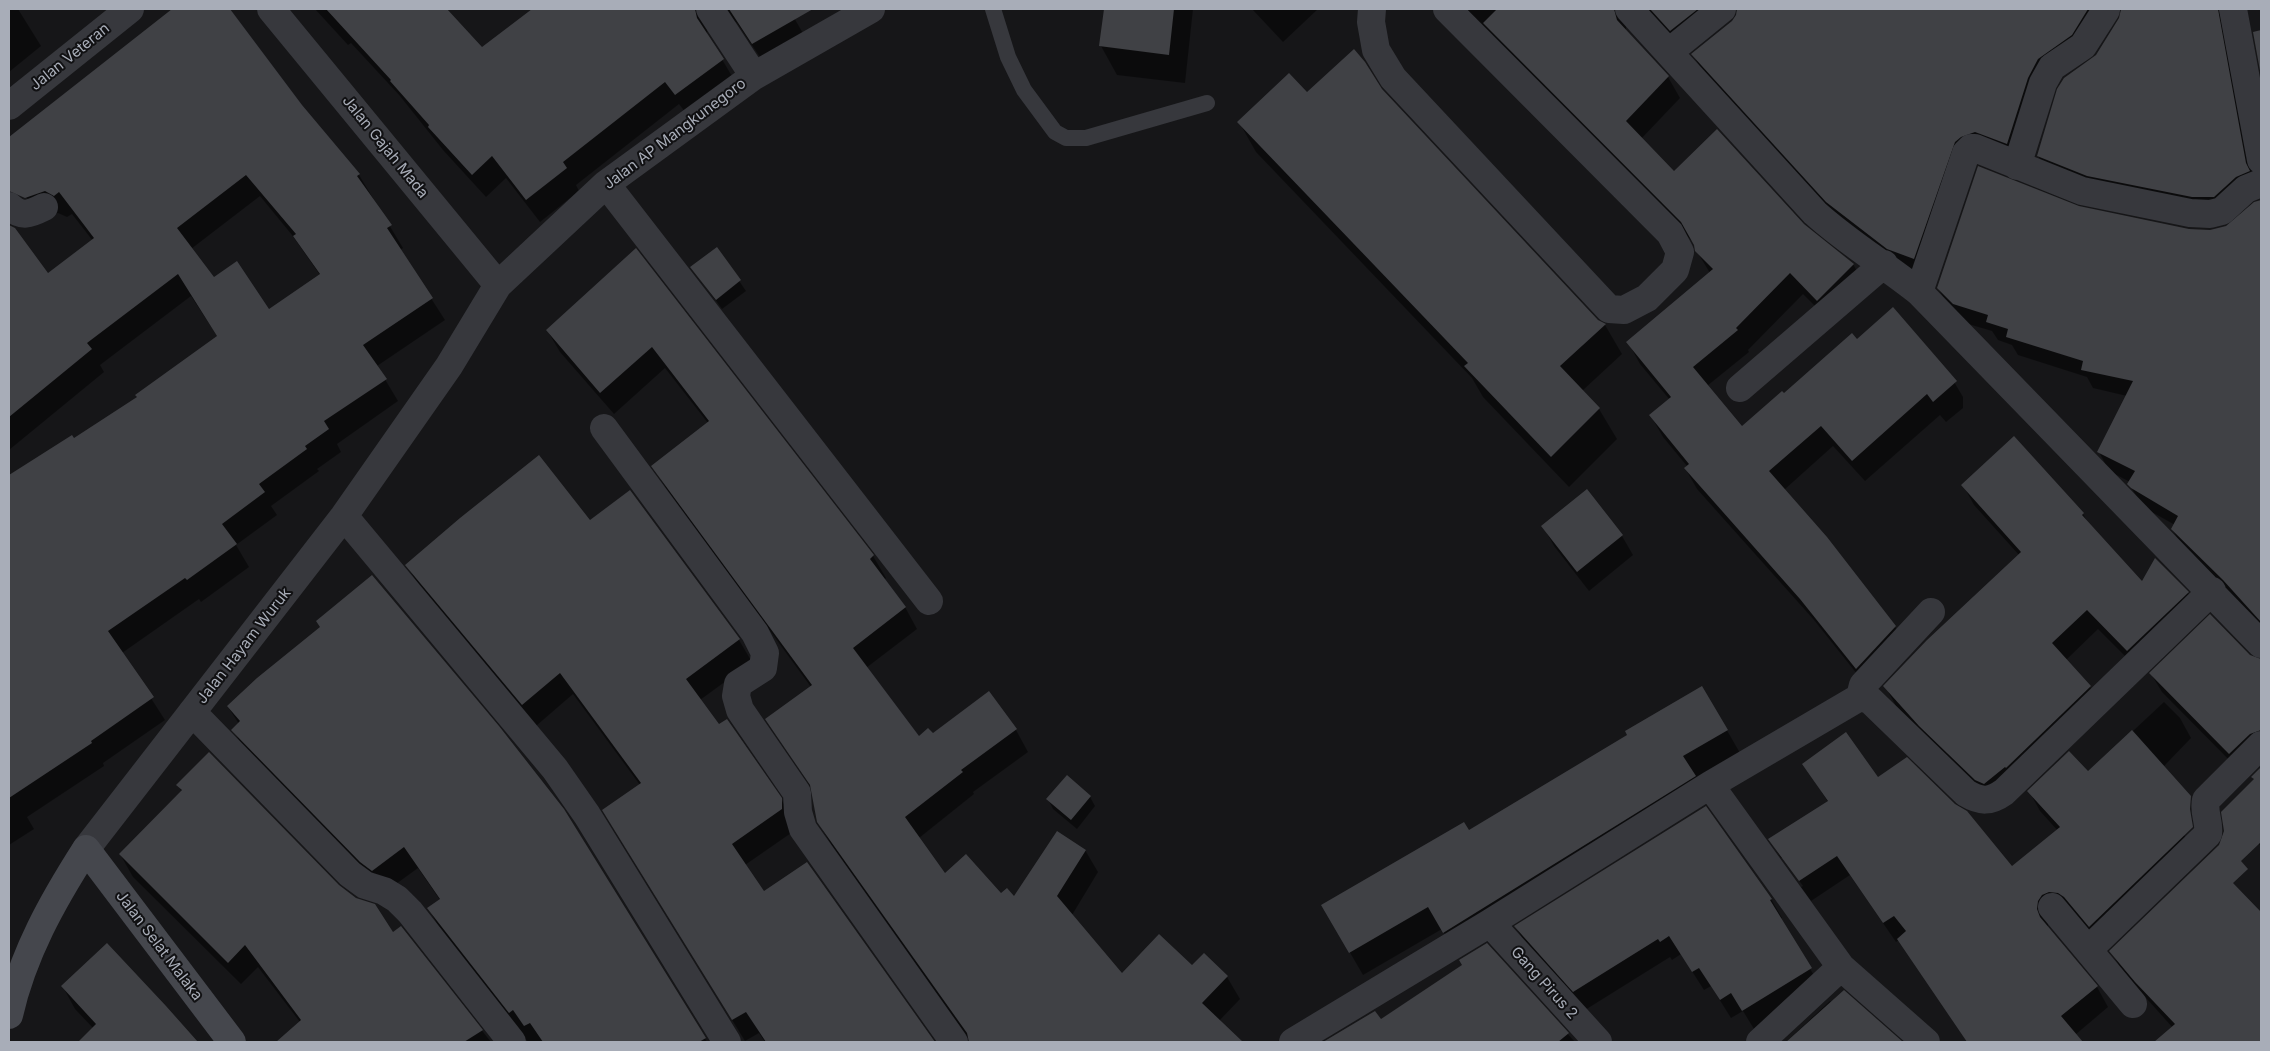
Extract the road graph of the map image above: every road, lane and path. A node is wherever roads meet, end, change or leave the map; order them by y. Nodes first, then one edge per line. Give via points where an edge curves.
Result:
1 (130, 9) edge
2 (271, 9) edge
3 (710, 9) edge
4 (871, 9) edge
5 (993, 9) edge
6 (1372, 9) edge
7 (1447, 9) edge
8 (1629, 9) edge
9 (1722, 9) edge
10 (2232, 9) edge
11 (2106, 10) dead end
12 (1669, 52) junction
13 (754, 76) junction
14 (1207, 103) dead end
15 (9, 106) edge
16 (2261, 160) edge
17 (2017, 166) junction
18 (2261, 183) edge
19 (606, 184) junction
20 (9, 206) edge
21 (44, 207) dead end
22 (1884, 264) junction
23 (498, 285) junction
24 (1919, 292) junction
25 (1740, 388) dead end
26 (604, 428) dead end
27 (344, 516) junction
28 (2212, 592) junction
29 (929, 601) dead end
30 (1932, 612) dead end
31 (2261, 644) edge
32 (1860, 697) junction
33 (192, 712) junction
34 (2261, 745) edge
35 (1710, 786) junction
36 (86, 850) junction
37 (2052, 907) dead end
38 (1490, 923) junction
39 (2088, 950) junction
40 (1841, 967) junction
41 (12, 983) edge
42 (2133, 1004) dead end
43 (9, 1015) edge
44 (1594, 1041) edge
45 (232, 1042) edge
46 (512, 1042) edge
47 (727, 1042) edge
48 (954, 1042) edge
49 (1293, 1042) edge
50 (1760, 1042) edge
51 (1926, 1042) edge

1 - 15 street, Jalan Veteran
2 - 23 street, Jalan Gajah Mada
3 - 13 street
4 - 13 street, Jalan AP Mangkunegoro
5 - 14 lane via 1014,75 1055,132 1066,138 1086,138
6 - 7 street via 1376,50 1394,78 1567,266 1609,309 1624,310 1647,298 1675,270 1680,252 1670,233
8 - 12 street
9 - 12 street
10 - 16 street
11 - 17 street via 2083,46 2052,67 2043,83
12 - 22 street via 1815,213
13 - 19 street, Jalan AP Mangkunegoro
17 - 18 street via 2082,191 2190,213 2222,211 2246,189
17 - 24 street via 1975,148 1966,153
19 - 23 street, Jalan AP Mangkunegoro
19 - 29 street
20 - 21 street via 16,213 28,215
22 - 24 street
22 - 25 street
23 - 27 street, Jalan Hayam Wuruk via 449,366
24 - 28 street
26 - 48 street via 765,652 763,668 738,684 736,696 740,710 797,793 803,829
27 - 33 street, Jalan Hayam Wuruk
27 - 47 street via 556,769
28 - 31 street
28 - 32 street via 2004,792 1986,801 1966,793 1870,700
30 - 32 street via 1863,685
32 - 35 street
33 - 36 street, Jalan Hayam Wuruk
33 - 46 street via 350,874 365,885 390,895 410,912
34 - 39 street via 2206,800 2204,810 2208,834
35 - 38 street
35 - 40 street
36 - 41 street, Jalan Hayam Wuruk via 56,896
36 - 45 street, Jalan Selat Malaka
37 - 39 street
38 - 44 street, Gang Pirus 2
38 - 49 street
39 - 42 street
40 - 50 street
40 - 51 street
41 - 43 street, Jalan Hayam Wuruk

